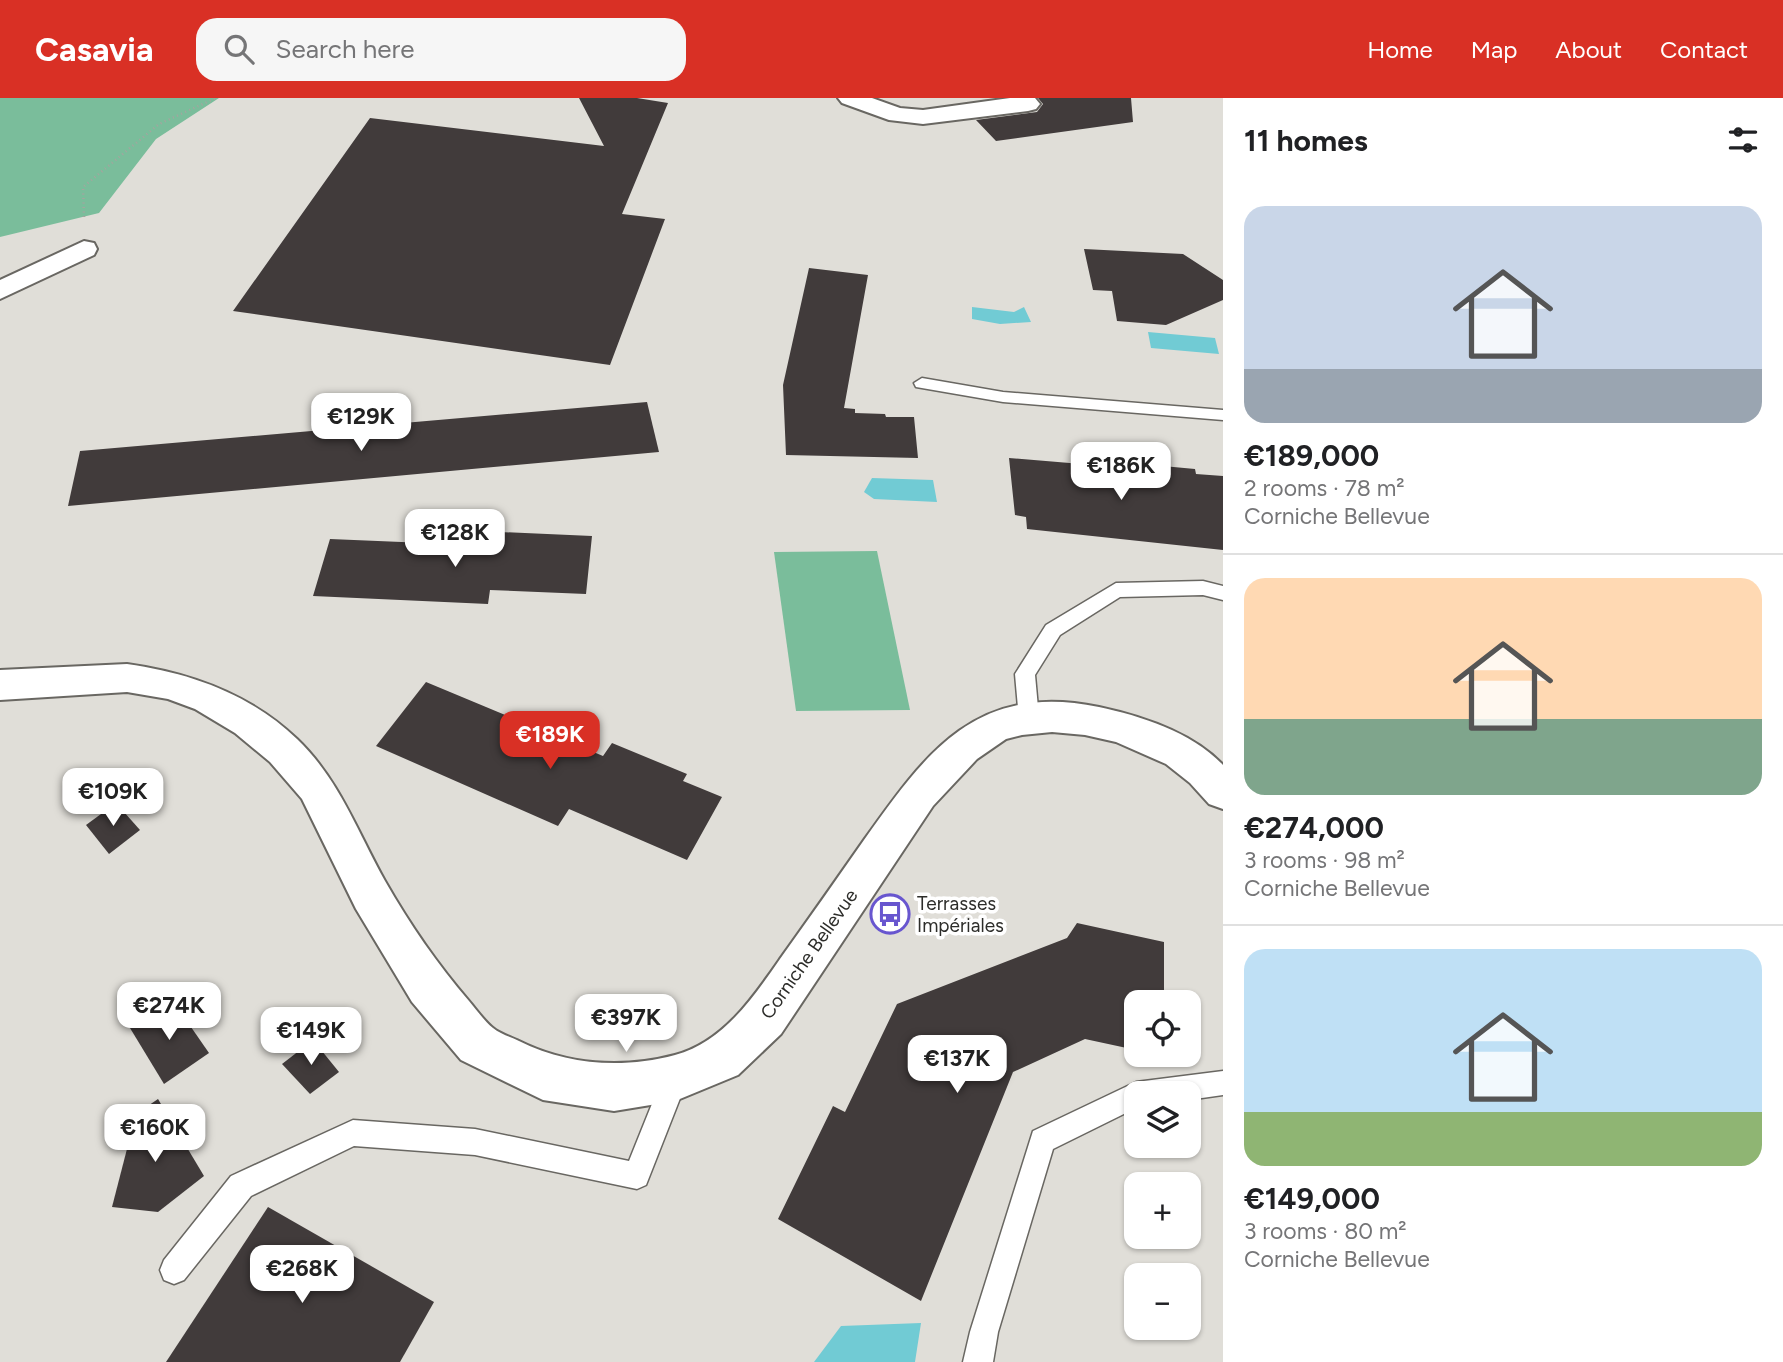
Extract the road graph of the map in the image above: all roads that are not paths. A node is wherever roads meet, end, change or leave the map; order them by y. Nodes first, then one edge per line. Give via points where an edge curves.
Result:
1 (850, 98) edge
2 (1022, 98) edge
3 (84, 249) road end
4 (0, 291) edge
5 (922, 383) dead end
6 (1223, 415) edge
7 (1223, 593) edge
8 (0, 685) edge
9 (1029, 719) junction
10 (1223, 792) edge
11 (675, 1078) junction
12 (1223, 1083) edge
13 (1201, 1086) edge
14 (1124, 1101) edge
15 (174, 1270) dead end
16 (978, 1362) edge

1 - 2 street via 897,115 923,117 1028,104
3 - 4 street
5 - 6 lane via 1003,397
7 - 9 lane via 1203,587 1116,590 1053,630 1025,674
8 - 11 street, Corniche Bellevue via 127,678 172,685 249,722 284,751 316,788 371,896 420,975 477,1044 543,1077 614,1088
9 - 10 street, Corniche Bellevue via 1068,717 1111,724 1187,759
9 - 11 street, Corniche Bellevue via 996,726 947,763 919,794 765,1019 722,1059
11 - 15 lane via 637,1176 475,1142 353,1133 241,1186
12 - 13 lane
14 - 16 lane via 1042,1140

